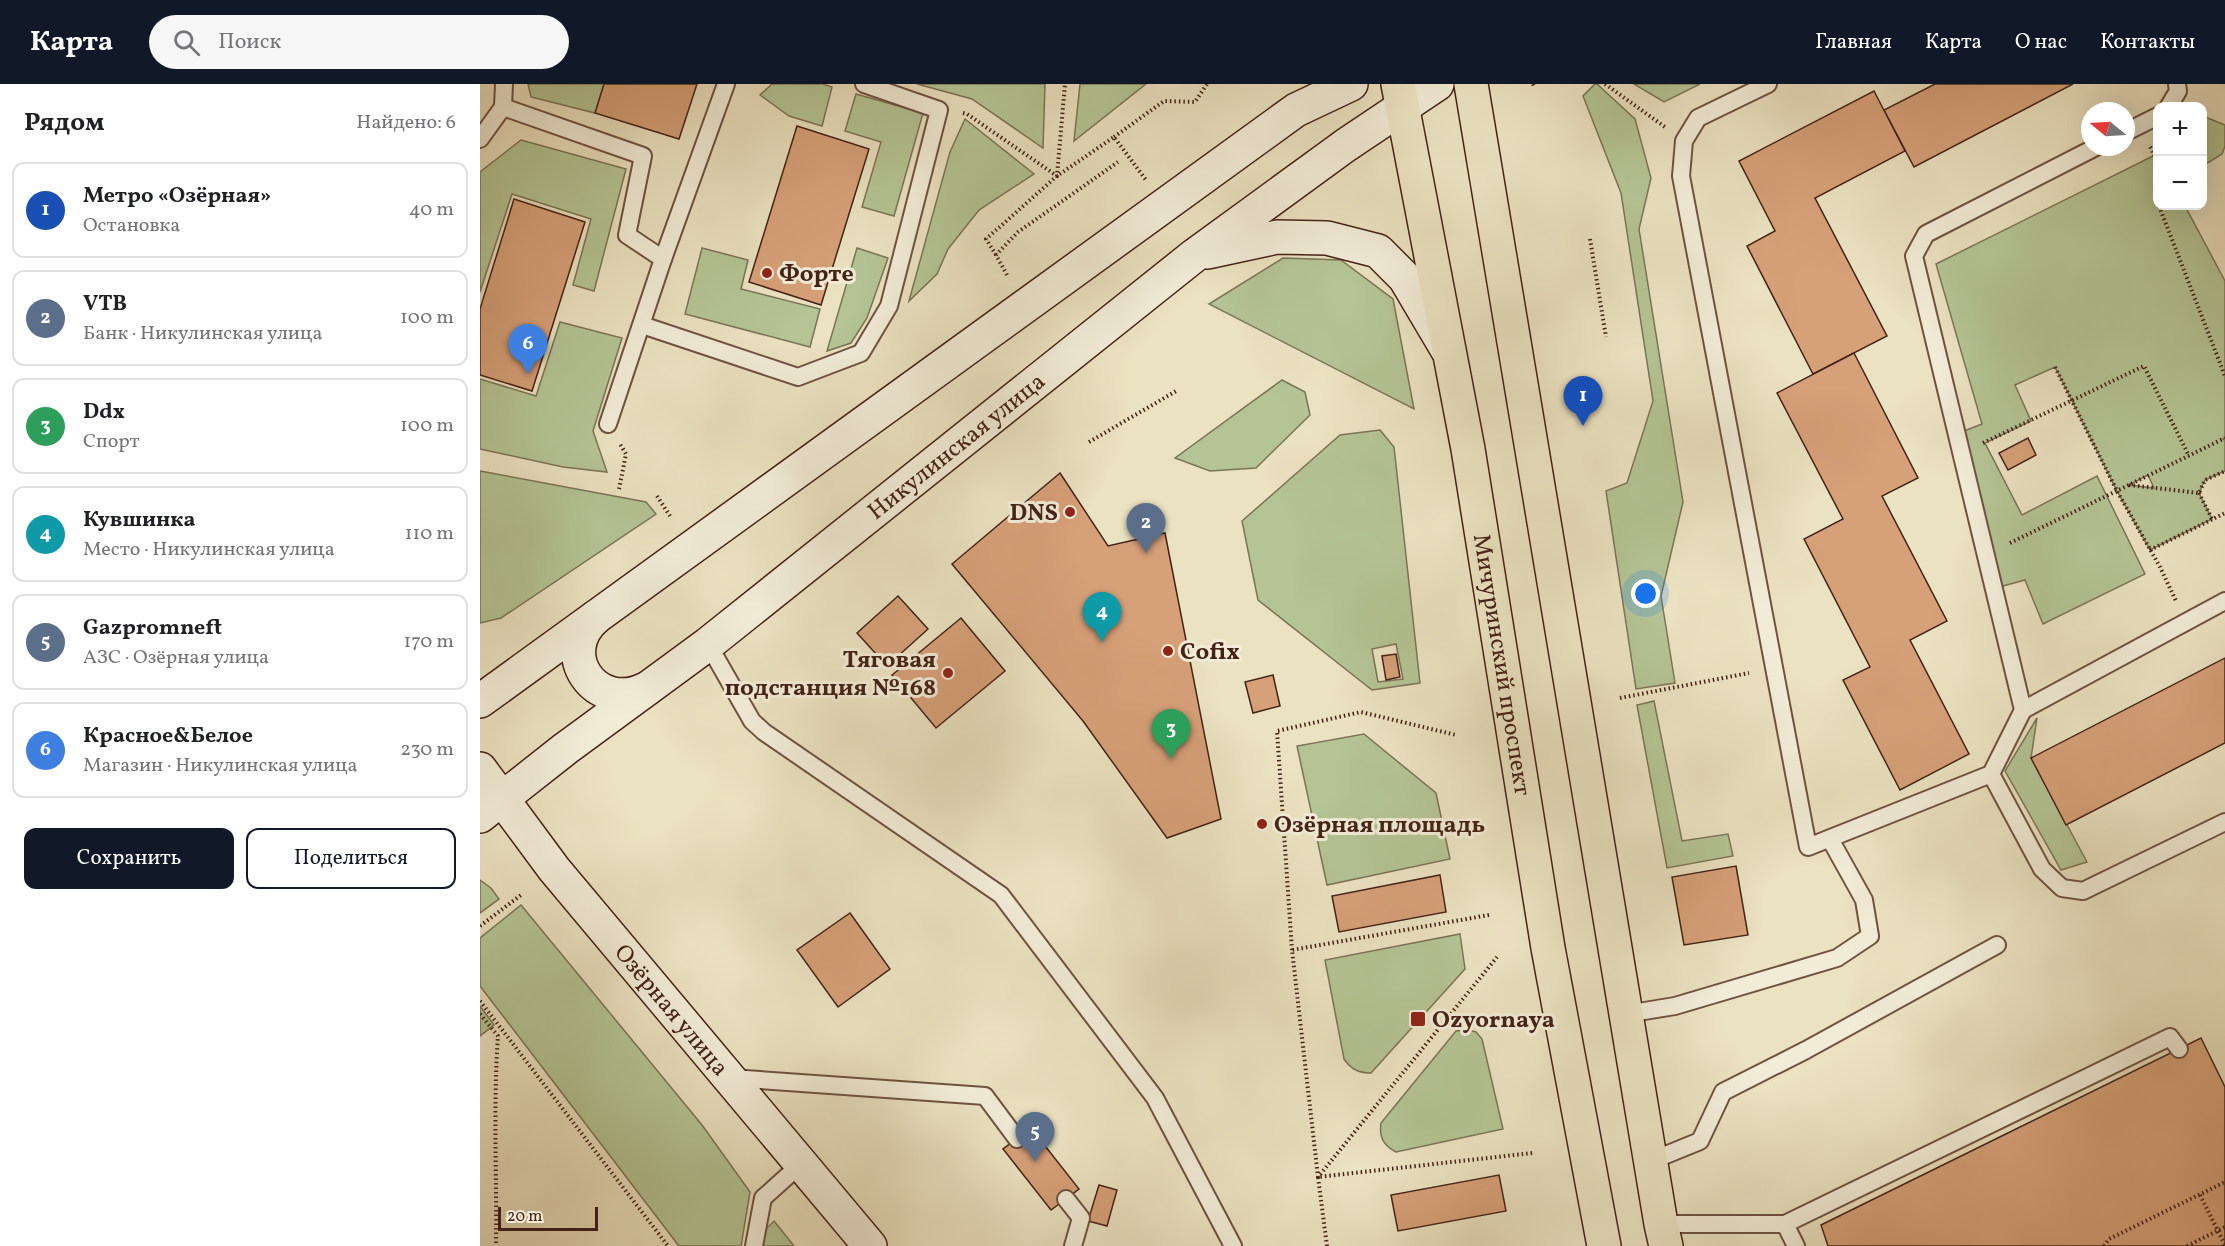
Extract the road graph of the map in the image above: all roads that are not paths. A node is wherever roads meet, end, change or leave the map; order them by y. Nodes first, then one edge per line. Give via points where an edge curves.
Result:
1 (504, 84) edge
2 (726, 84) edge
3 (864, 84) edge
4 (1351, 84) edge
5 (1437, 84) edge
6 (1471, 84) edge
7 (1768, 84) edge
8 (2177, 84) edge
9 (1400, 96) edge
10 (2172, 102) edge
11 (503, 107) junction
12 (2153, 118) edge
13 (2135, 127) edge
14 (480, 139) edge
15 (2081, 155) edge
16 (1195, 255) junction
17 (663, 259) junction
18 (642, 325) junction
19 (1450, 354) junction
20 (608, 424) road end
21 (2225, 601) edge
22 (600, 614) junction
23 (708, 644) junction
24 (649, 688) junction
25 (480, 701) edge
26 (2023, 710) junction
27 (480, 769) edge
28 (1991, 774) junction
29 (491, 807) edge
30 (2225, 822) edge
31 (1830, 838) junction
32 (1997, 945) dead end
33 (1626, 1014) junction
34 (2179, 1049) dead end
35 (728, 1077) junction
36 (1017, 1139) dead end
37 (1651, 1161) junction
38 (802, 1163) junction
39 (1065, 1199) dead end
40 (1785, 1224) junction
41 (1663, 1235) edge
42 (754, 1246) edge
43 (870, 1246) edge
44 (1073, 1246) edge
45 (1233, 1246) edge
46 (1605, 1246) edge
47 (1796, 1246) edge

1 - 11 lane
2 - 17 lane
3 - 18 lane via 939,110 889,306 861,353 798,377
4 - 22 main road via 1296,110
5 - 9 main road, Никулинская улица
6 - 33 main road
7 - 31 lane via 1698,118 1684,141 1681,176 1808,847
8 - 10 lane via 2178,92
9 - 16 main road, Никулинская улица via 1346,145
9 - 19 main road, Мичуринский проспект
11 - 14 lane
11 - 17 lane via 643,156 627,235
12 - 13 lane
15 - 26 lane via 1926,234 1914,256
16 - 19 main road via 1277,237 1327,237 1378,251 1405,278
16 - 23 main road, Никулинская улица
17 - 18 lane
18 - 20 lane
19 - 46 main road, Мичуринский проспект via 1548,948
21 - 26 lane
22 - 24 main road via 589,623 578,648 585,675 607,693 622,696
22 - 25 main road
23 - 24 main road, Никулинская улица
23 - 45 lane via 752,721 764,732 1001,895 1155,1098
24 - 29 main road, Никулинская улица
26 - 28 lane
27 - 29 main road, Озёрная улица
28 - 30 lane via 2042,868 2062,888 2083,891
28 - 31 lane
29 - 35 main road, Озёрная улица via 554,869
31 - 33 lane via 1864,900 1870,936 1837,958 1675,1006
32 - 37 lane via 1723,1092 1700,1141
33 - 37 main road
34 - 40 lane via 2170,1037
35 - 36 lane via 985,1096
35 - 38 main road, Озёрная улица
37 - 41 main road
38 - 42 lane via 763,1198
38 - 43 main road, Озёрная улица
39 - 44 lane via 1081,1218
40 - 41 lane
40 - 47 lane

